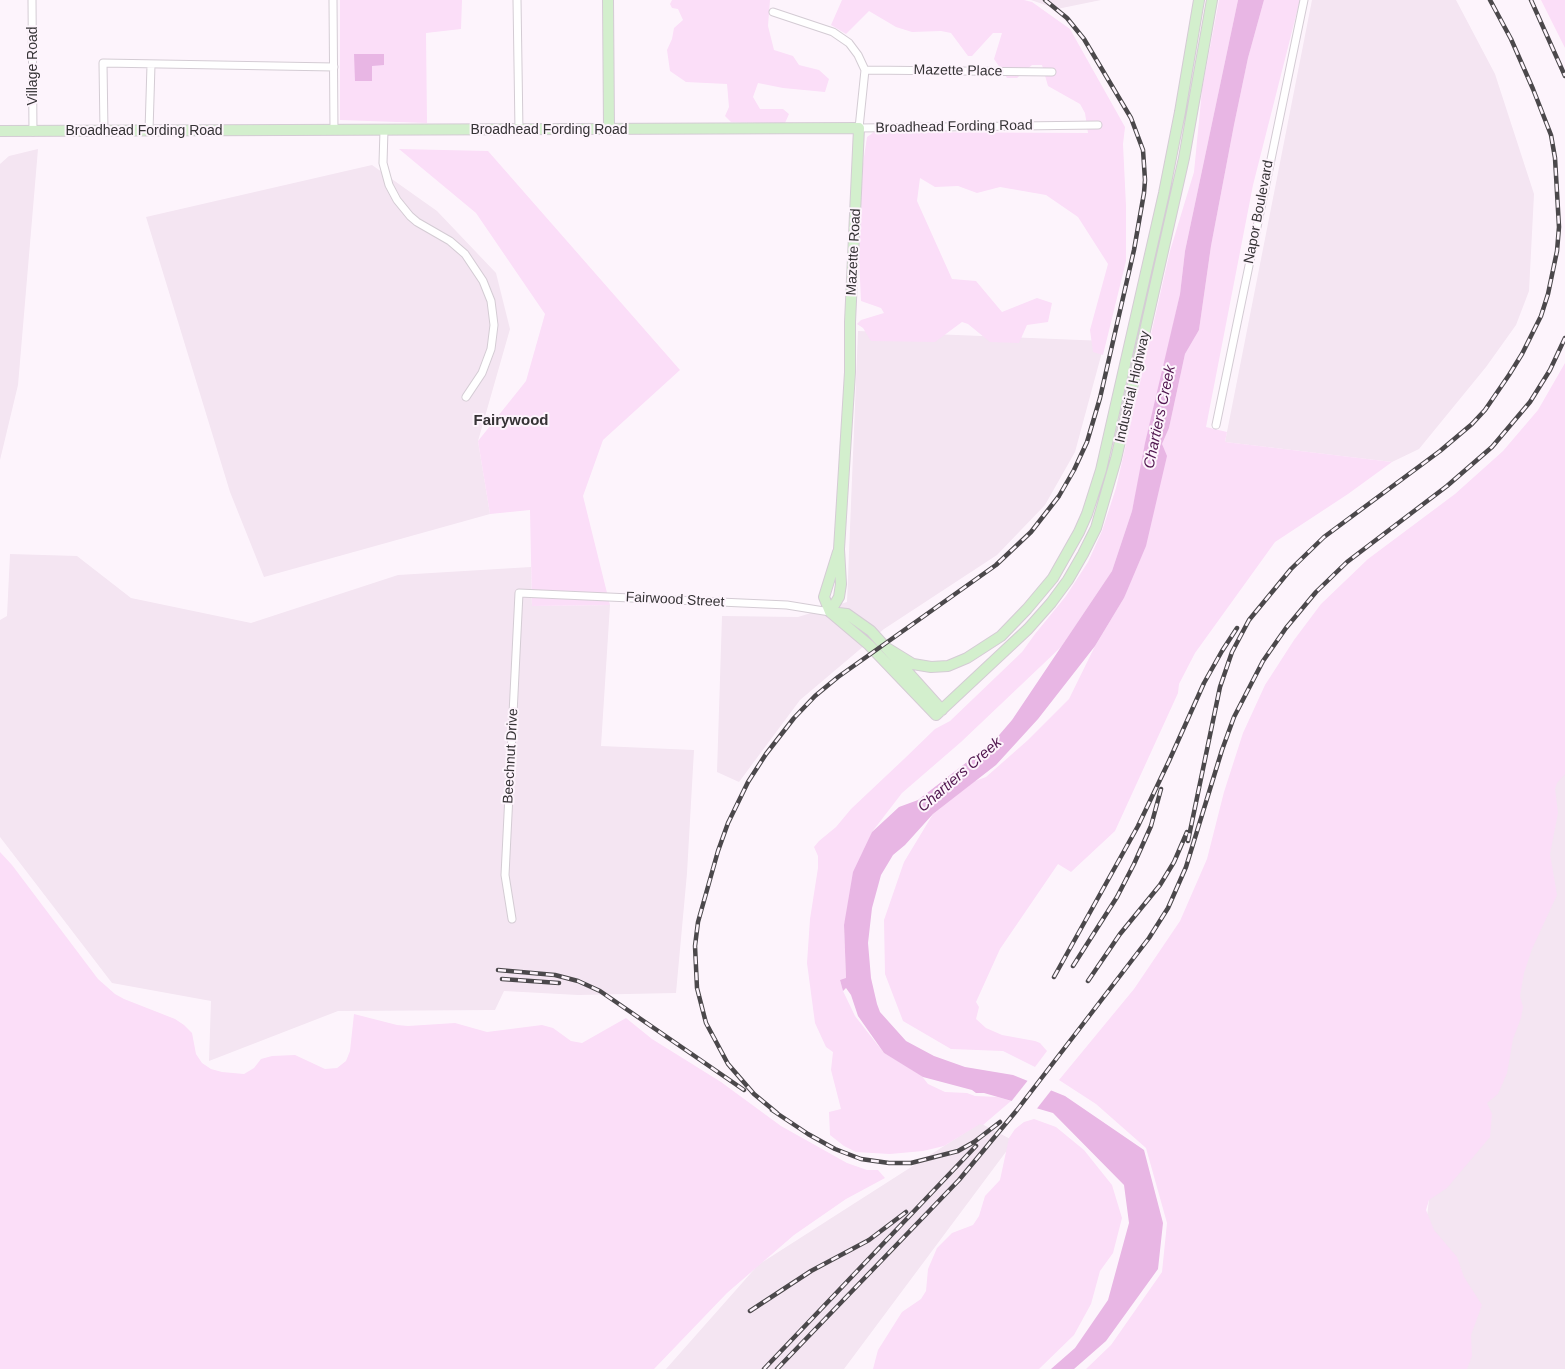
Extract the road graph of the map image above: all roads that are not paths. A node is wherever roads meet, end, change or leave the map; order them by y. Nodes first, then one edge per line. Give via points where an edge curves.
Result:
1 (32, 0) edge
2 (333, 0) edge
3 (517, 0) edge
4 (608, 0) edge
5 (1199, 0) edge
6 (1212, 0) edge
7 (1304, 0) edge
8 (773, 12) dead end
9 (151, 65) junction
10 (334, 66) junction
11 (865, 70) junction
12 (1052, 72) dead end
13 (1098, 125) dead end
14 (860, 128) junction
15 (149, 130) junction
16 (334, 130) junction
17 (384, 130) junction
18 (519, 130) junction
19 (609, 130) junction
20 (0, 131) edge
21 (104, 131) junction
22 (33, 132) junction
23 (466, 397) dead end
24 (1216, 425) dead end
25 (839, 549) junction
26 (519, 593) joint
27 (830, 612) junction
28 (886, 648) junction
29 (939, 712) junction
30 (512, 918) dead end

1 - 22 street, Village Road
2 - 10 street
3 - 18 street
4 - 19 street
5 - 28 street, Industrial Highway via 1170,164 1112,422 1093,498 1080,532 1053,578 1028,609 1000,636 966,658 931,667 913,664
6 - 29 street, Industrial Highway via 1177,188 1118,451 1096,528 1077,566 1046,610
7 - 24 street, Napor Boulevard
8 - 11 street via 833,32 858,54
9 - 10 street
9 - 15 street
9 - 21 street via 103,63
10 - 16 street
11 - 12 street, Mazette Place
11 - 14 street, Mazette Road
13 - 14 street, Broadhead Fording Road
14 - 19 street, Broadhead Fording Road
14 - 25 street, Mazette Road
15 - 16 street, Broadhead Fording Road
15 - 21 street, Broadhead Fording Road
16 - 17 street, Broadhead Fording Road
17 - 18 street, Broadhead Fording Road
17 - 23 street via 383,163 397,200 417,222 465,254 483,280 491,301 494,325 491,349 482,373
18 - 19 street, Broadhead Fording Road
20 - 22 street, Broadhead Fording Road
21 - 22 street, Broadhead Fording Road
25 - 27 street, Mazette Road via 839,597
25 - 27 street, Mazette Road via 824,597
26 - 27 street, Fairwood Street via 787,606
26 - 30 street, Beechnut Drive via 505,875
27 - 28 street, Fairwood Street via 853,617
27 - 29 street
28 - 29 street, Fairwood Street

